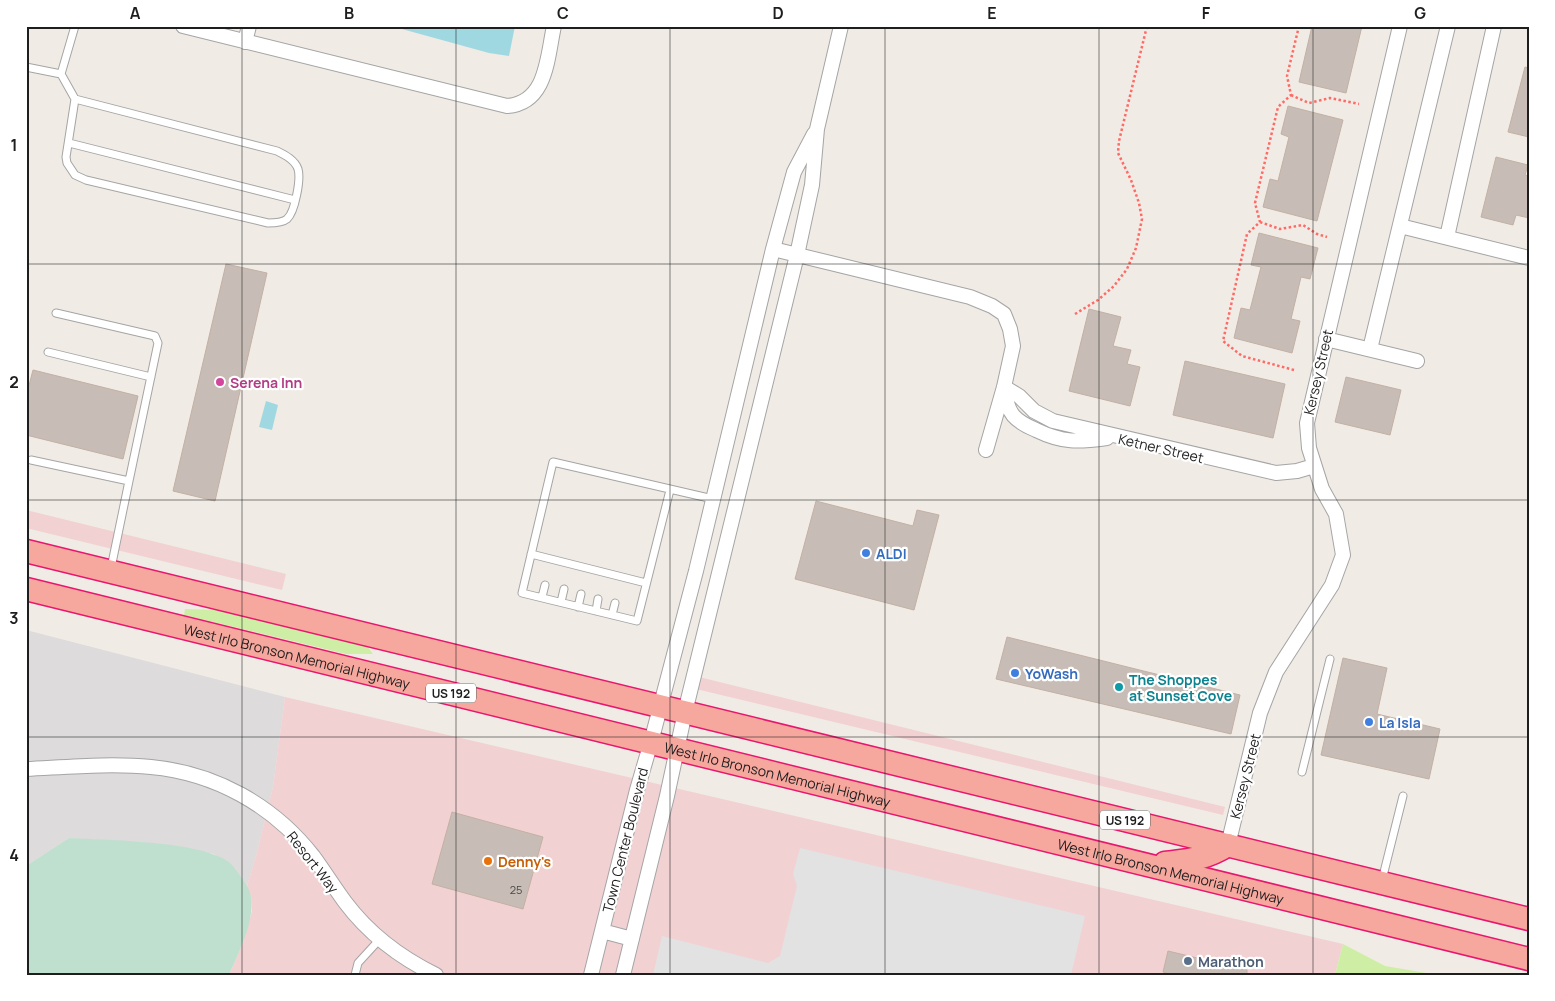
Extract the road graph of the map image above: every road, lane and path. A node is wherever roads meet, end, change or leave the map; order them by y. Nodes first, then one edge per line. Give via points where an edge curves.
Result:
1 (75, 26) edge
2 (183, 26) edge
3 (249, 26) edge
4 (554, 26) edge
5 (841, 26) edge
6 (1147, 26) edge
7 (1299, 26) edge
8 (1400, 26) edge
9 (1448, 26) edge
10 (1494, 26) edge
11 (245, 42) junction
12 (26, 67) edge
13 (61, 74) junction
14 (1291, 95) junction
15 (75, 99) junction
16 (1359, 104) dead end
17 (817, 129) junction
18 (68, 143) junction
19 (295, 200) junction
20 (1260, 222) junction
21 (1400, 226) junction
22 (1327, 237) dead end
23 (1447, 237) junction
24 (773, 249) junction
25 (797, 254) junction
26 (1529, 258) edge
27 (56, 313) dead end
28 (1076, 314) dead end
29 (1326, 338) junction
30 (1370, 349) junction
31 (48, 352) dead end
32 (1417, 361) dead end
33 (1294, 370) dead end
34 (151, 377) junction
35 (1004, 386) junction
36 (726, 444) junction
37 (749, 450) junction
38 (986, 450) dead end
39 (31, 460) dead end
40 (1314, 466) junction
41 (128, 482) junction
42 (670, 490) junction
43 (713, 499) junction
44 (26, 551) edge
45 (531, 554) junction
46 (551, 560) junction
47 (569, 564) junction
48 (549, 568) dead end
49 (111, 571) junction
50 (696, 571) junction
51 (567, 572) dead end
52 (718, 577) junction
53 (646, 583) junction
54 (545, 585) dead end
55 (26, 589) edge
56 (564, 589) dead end
57 (581, 594) dead end
58 (542, 598) junction
59 (598, 599) dead end
60 (561, 602) junction
61 (615, 603) dead end
62 (578, 606) junction
63 (596, 611) junction
64 (612, 615) junction
65 (1330, 660) dead end
66 (660, 706) junction
67 (685, 712) junction
68 (651, 742) junction
69 (676, 748) junction
70 (26, 768) edge
71 (1302, 772) dead end
72 (1403, 796) dead end
73 (1228, 845) junction
74 (1151, 865) junction
75 (1382, 883) junction
76 (1529, 919) edge
77 (602, 931) junction
78 (380, 939) junction
79 (632, 939) junction
80 (1525, 954) edge
81 (355, 975) edge
82 (436, 975) edge
83 (591, 975) edge
84 (623, 975) edge

1 - 13 lane
2 - 11 street
3 - 11 street
4 - 11 street via 544,74 536,91 524,103 507,106
5 - 17 street
6 - 28 path via 1118,153 1140,204 1142,219 1136,248 1127,269 1114,286
7 - 14 path via 1287,76
8 - 29 street, Kersey Street
9 - 21 street
10 - 23 street
12 - 13 lane
13 - 15 lane
14 - 16 path via 1309,103 1330,98
14 - 20 path via 1278,107 1255,203
15 - 18 lane
15 - 19 lane via 277,151 298,168
17 - 24 street, Town Center Boulevard via 794,172
17 - 25 street via 812,186
18 - 19 lane
18 - 19 lane via 66,157 70,170 86,180 268,223 289,218
20 - 22 path via 1280,229 1303,225
20 - 33 path via 1247,234 1223,341 1242,356
21 - 23 street
21 - 30 street
23 - 26 street
24 - 25 street
24 - 36 street, Town Center Boulevard
25 - 35 street via 970,297 992,306 1004,314 1013,346
25 - 37 street
27 - 34 lane via 155,336 158,344
29 - 30 street
29 - 40 street, Kersey Street via 1307,423
30 - 32 street
31 - 34 lane
34 - 41 lane
35 - 38 street
35 - 40 street, Ketner Street via 1034,411 1052,421 1276,473
36 - 37 street
36 - 43 street, Town Center Boulevard
37 - 52 street
39 - 41 lane
40 - 73 street, Kersey Street via 1336,514 1342,555 1332,585 1276,672 1260,713
41 - 49 lane
42 - 43 lane
42 - 45 lane via 553,462
42 - 53 lane
43 - 50 street, Town Center Boulevard
44 - 49 highway, US 192
45 - 46 lane
45 - 58 lane via 522,593
46 - 47 lane
46 - 48 lane
47 - 51 lane
47 - 53 lane via 621,581
49 - 66 highway, US 192
50 - 52 street
50 - 66 street, Town Center Boulevard
52 - 67 street
53 - 64 lane via 636,621
54 - 58 lane
55 - 68 highway, West Irlo Bronson Memorial Highway / US 192
56 - 60 lane
57 - 62 lane
58 - 60 lane
59 - 63 lane
60 - 62 lane
61 - 64 lane
62 - 63 lane
63 - 64 lane
65 - 71 lane
66 - 67 highway, US 192
66 - 68 street, Town Center Boulevard
67 - 69 street
67 - 73 highway, US 192
68 - 69 highway, West Irlo Bronson Memorial Highway / US 192
68 - 77 street, Town Center Boulevard
69 - 74 highway, West Irlo Bronson Memorial Highway / US 192
69 - 79 street
70 - 78 street, Resort Way via 152,767 200,776 232,790 263,808 290,831 313,856 356,915
72 - 75 lane
73 - 74 highway via 1214,854 1192,860
73 - 75 highway, US 192
74 - 80 highway, West Irlo Bronson Memorial Highway / US 192
75 - 76 highway, US 192
77 - 79 street
77 - 83 street, Town Center Boulevard
78 - 81 lane via 358,964
78 - 82 street, Resort Way via 408,960
79 - 84 street

